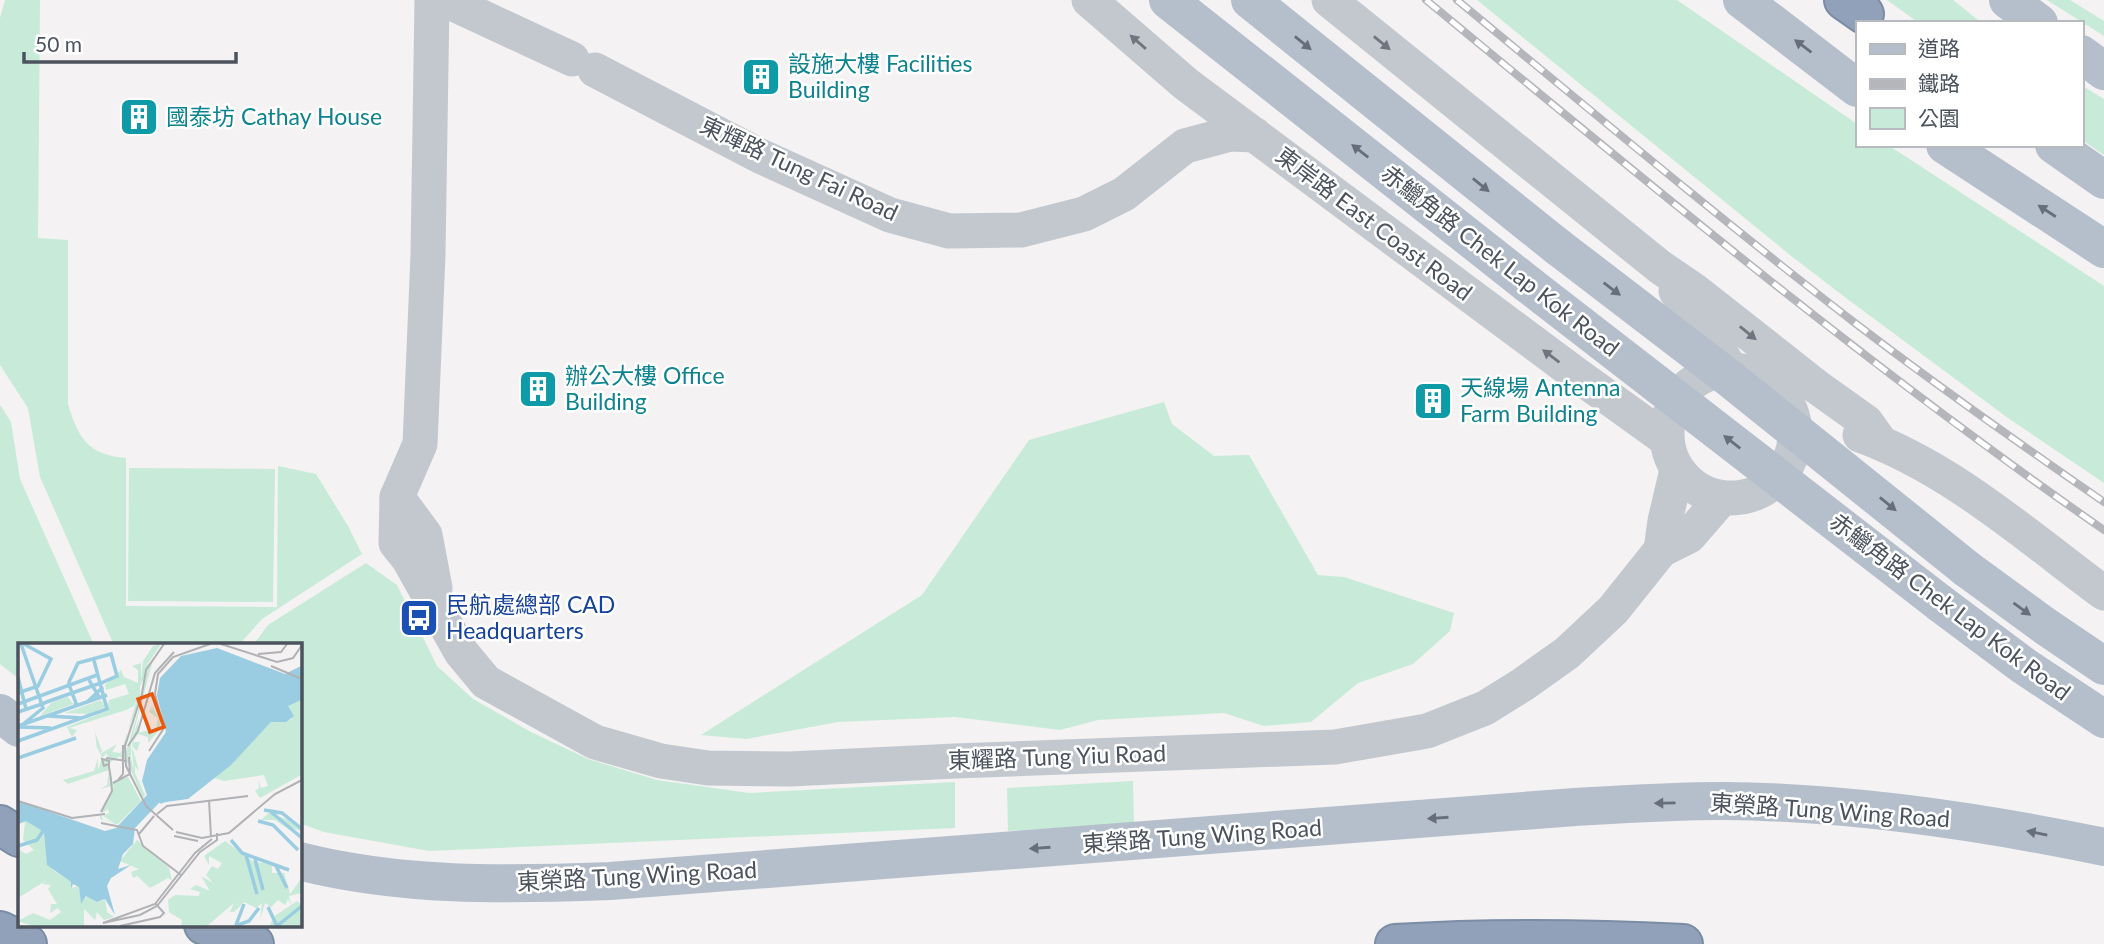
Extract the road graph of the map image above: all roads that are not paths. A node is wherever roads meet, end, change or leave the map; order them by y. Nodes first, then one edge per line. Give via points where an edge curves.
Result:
1 (432, 0) edge
2 (445, 0) edge
3 (1089, 0) edge
4 (1168, 0) edge
5 (1250, 0) edge
6 (1329, 0) edge
7 (1742, 0) edge
8 (2008, 0) edge
9 (2036, 21) edge
10 (2083, 55) edge
11 (2104, 71) edge
12 (1186, 84) junction
13 (1856, 87) edge
14 (1255, 135) junction
15 (1948, 147) edge
16 (2057, 147) edge
17 (1163, 164) junction
18 (2104, 180) edge
19 (2104, 249) edge
20 (1660, 267) junction
21 (1730, 369) junction
22 (1787, 402) junction
23 (1881, 443) junction
24 (1793, 452) junction
25 (1671, 455) junction
26 (1946, 476) junction
27 (1722, 498) junction
28 (1661, 550) junction
29 (2104, 593) edge
30 (2104, 666) edge
31 (0, 713) edge
32 (2104, 719) edge
33 (18, 727) edge
34 (0, 825) edge
35 (18, 836) edge
36 (2104, 847) edge
37 (301, 861) edge
38 (207, 926) edge
39 (0, 931) edge
40 (27, 944) edge
41 (254, 944) edge
42 (1395, 944) edge
43 (1683, 944) edge

1 - 28 street, 東耀路 Tung Yiu Road via 420,444 397,497 425,535 439,613 461,652 486,682 596,742 661,761 708,768 790,769 1335,747 1427,731 1485,708 1567,653 1613,610
2 - 17 street, 東輝路 Tung Fai Road via 584,64 760,156 890,215 949,231 1021,230 1084,214 1124,194
12 -> 3 street, 東岸路 East Coast Road
32 -> 4 main road, 赤鱲角路 Chek Lap Kok Road, bridge via 1941,604
5 -> 30 main road, 赤鱲角路 Chek Lap Kok Road, bridge via 1967,569
6 -> 20 street
13 -> 7 main road
8 - 9 main road
10 - 11 main road
12 - 14 street, 東岸路 East Coast Road
12 - 17 street, 東輝路 Tung Fai Road via 1184,128
14 - 17 street, 東輝路 Tung Fai Road via 1207,139 1185,146
25 -> 14 street, 東岸路 East Coast Road via 1577,375
19 -> 15 main road
16 - 18 main road
20 - 21 street
20 -> 23 street via 1866,422
21 - 22 street via 1763,377
21 - 25 street via 1691,382 1677,397 1668,417
22 - 23 street
22 - 24 street via 1794,422
23 - 26 street
24 - 26 street
24 - 27 street via 1782,474 1765,489 1745,497
25 - 27 street, 東岸路 East Coast Road via 1685,480 1705,494
25 - 28 street, 東耀路 Tung Yiu Road
26 - 29 street
27 - 28 street, 東耀路 Tung Yiu Road via 1689,536
31 - 33 main road
34 - 35 highway
36 -> 37 main road, 東榮路 Tung Wing Road via 1967,821 1840,807 1725,802 1575,807 610,881 415,881
38 - 41 highway
39 - 40 highway
42 - 43 highway via 1510,940

